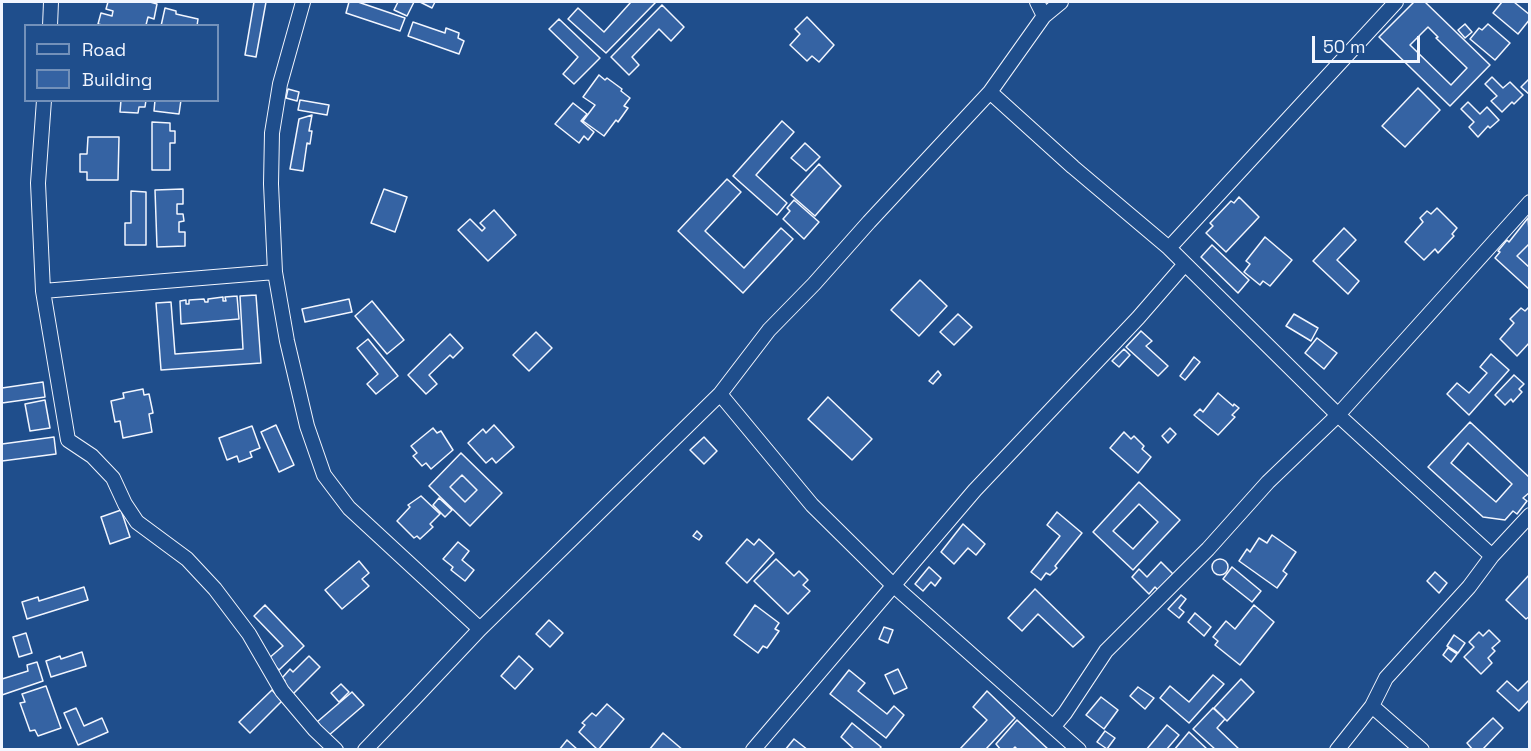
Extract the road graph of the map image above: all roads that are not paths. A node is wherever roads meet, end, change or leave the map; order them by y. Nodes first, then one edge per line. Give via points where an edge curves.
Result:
1 (51, 2) edge
2 (303, 2) edge
3 (1037, 2) edge
4 (1060, 2) edge
5 (1396, 2) edge
6 (1044, 16) junction
7 (50, 24) edge
8 (990, 92) junction
9 (44, 102) edge
10 (1530, 202) edge
11 (1169, 248) junction
12 (1185, 264) junction
13 (275, 272) junction
14 (43, 291) junction
15 (720, 394) junction
16 (1338, 415) junction
17 (1530, 515) edge
18 (1492, 556) junction
19 (893, 585) junction
20 (480, 629) junction
21 (1372, 706) junction
22 (1054, 726) junction
23 (336, 750) edge
24 (364, 750) edge
25 (753, 750) edge
26 (1079, 750) edge
27 (1337, 750) edge
28 (1422, 750) edge

1 - 7 street
2 - 13 street via 280,84 272,133
3 - 6 street
4 - 6 street
5 - 11 street
6 - 8 street
8 - 11 street
8 - 15 street via 769,330
9 - 14 street via 38,183
10 - 16 street
11 - 12 street
12 - 16 street
12 - 19 street via 975,490
13 - 14 street
13 - 20 street via 307,426 324,475 349,508
14 - 23 street via 68,440 92,456 113,478 137,522 187,559 215,589 249,634 282,691
15 - 19 street via 812,505
15 - 20 street
16 - 18 street
16 - 22 street via 1106,651
17 - 18 street
18 - 21 street via 1386,678
19 - 22 street
19 - 25 street
20 - 24 street
21 - 27 street
21 - 28 street
22 - 26 street

